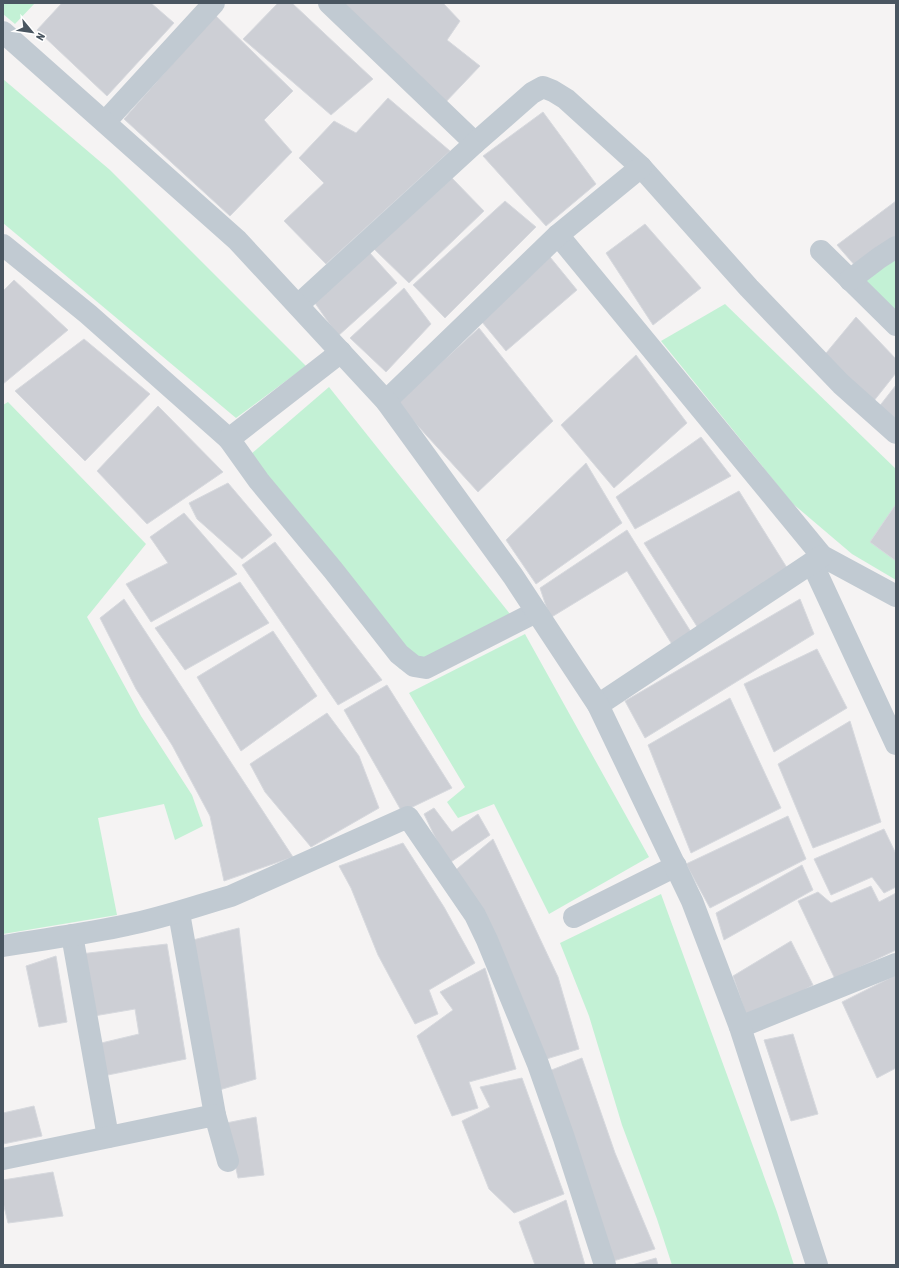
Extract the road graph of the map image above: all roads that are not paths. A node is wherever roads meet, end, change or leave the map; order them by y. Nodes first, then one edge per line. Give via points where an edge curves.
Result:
1 (214, 3) edge
2 (329, 3) edge
3 (3, 32) edge
4 (105, 122) junction
5 (475, 143) junction
6 (641, 167) junction
7 (558, 234) junction
8 (896, 247) edge
9 (820, 251) dead end
10 (7, 256) edge
11 (850, 280) junction
12 (298, 305) junction
13 (896, 325) edge
14 (341, 352) junction
15 (386, 401) junction
16 (896, 433) edge
17 (229, 439) junction
18 (817, 560) junction
19 (896, 596) edge
20 (536, 612) junction
21 (598, 704) junction
22 (896, 744) edge
23 (676, 866) junction
24 (179, 913) junction
25 (574, 917) dead end
26 (72, 935) junction
27 (3, 946) edge
28 (896, 964) edge
29 (740, 1027) junction
30 (216, 1114) junction
31 (108, 1137) junction
32 (3, 1159) edge
33 (228, 1161) dead end
34 (606, 1265) edge
35 (818, 1265) edge

1 - 4 street
2 - 5 street
3 - 4 street
4 - 12 street via 237,240
5 - 6 street via 532,93 543,87 566,99
5 - 12 street
6 - 7 street
6 - 16 street via 749,288 841,384
7 - 15 street
7 - 18 street
8 - 11 street
9 - 11 street
10 - 17 street via 88,314
11 - 13 street
12 - 14 street
14 - 15 street
14 - 17 street
15 - 20 street via 514,576
17 - 20 street via 259,481 399,654 414,666 426,668
18 - 19 street
18 - 21 street
18 - 22 street
20 - 21 street
21 - 23 street
23 - 25 street
23 - 29 street
24 - 26 street
24 - 30 street
24 - 34 street via 231,896 408,817 475,915 487,940 540,1071
26 - 27 street
26 - 31 street
28 - 29 street
29 - 35 street
30 - 31 street
30 - 33 street
31 - 32 street

